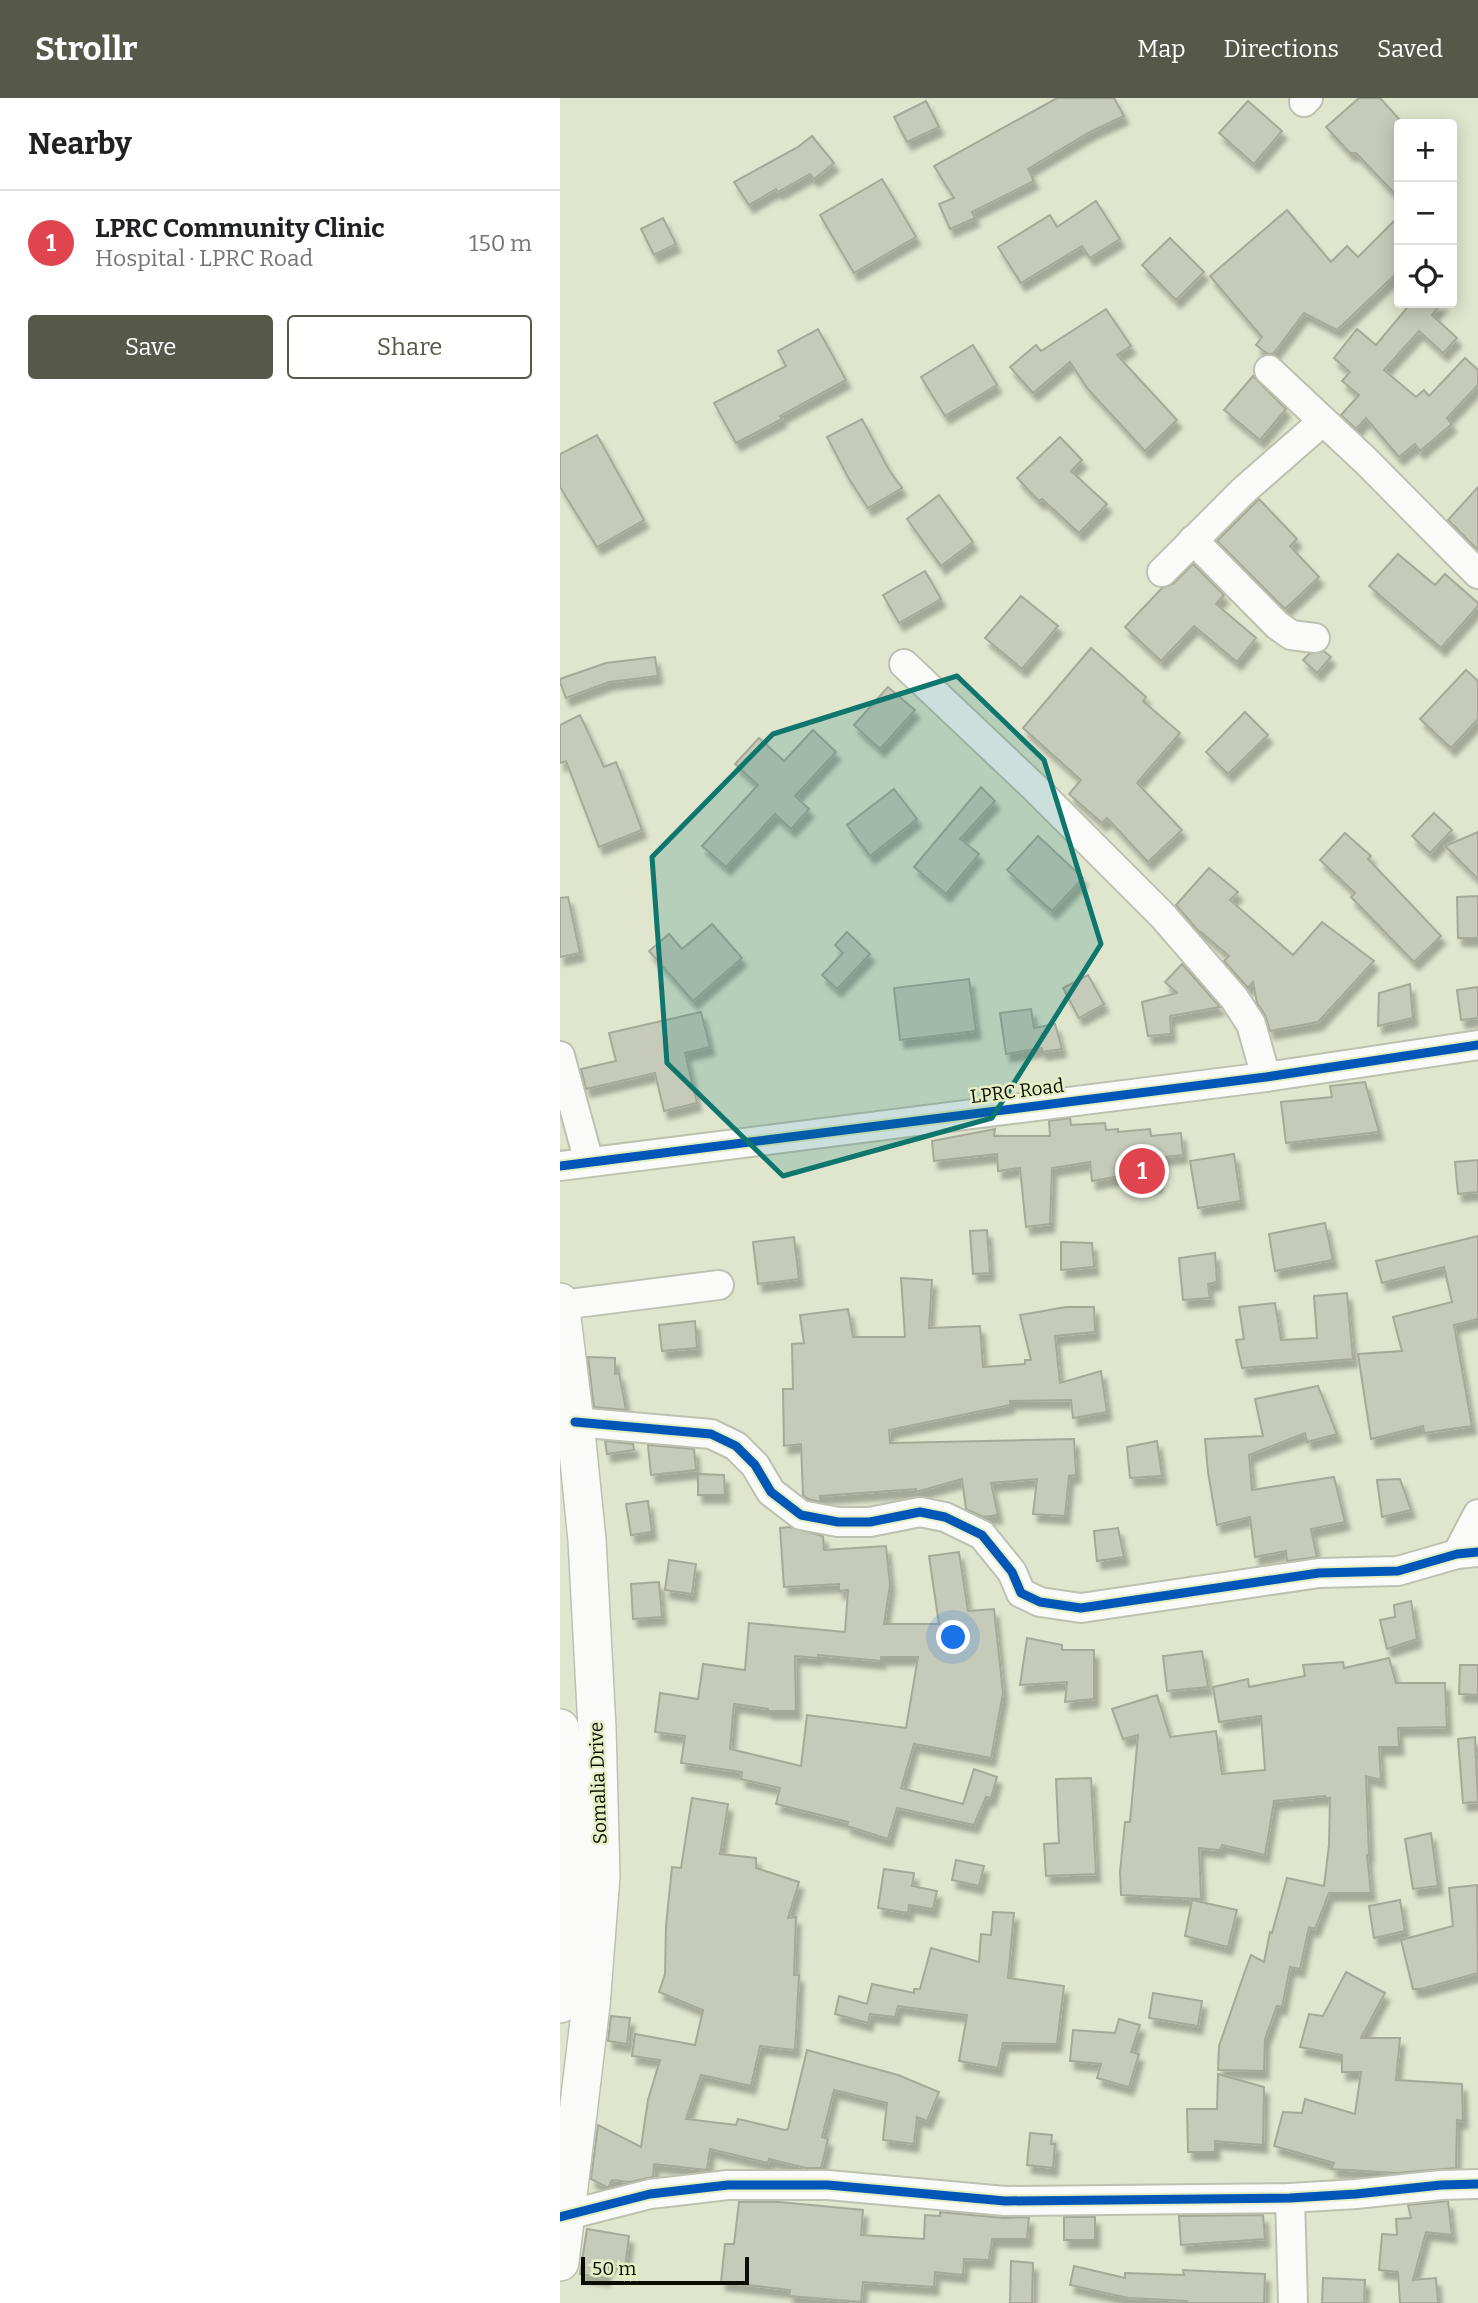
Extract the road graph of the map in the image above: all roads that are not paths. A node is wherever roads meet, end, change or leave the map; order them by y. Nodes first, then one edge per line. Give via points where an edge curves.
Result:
1 (1269, 370) dead end
2 (1323, 421) junction
3 (1193, 540) junction
4 (1162, 572) dead end
5 (1478, 574) edge
6 (1315, 638) dead end
7 (904, 664) dead end
8 (1478, 1045) edge
9 (560, 1056) edge
10 (1266, 1077) junction
11 (589, 1162) junction
12 (560, 1166) edge
13 (719, 1285) dead end
14 (560, 1304) edge
15 (575, 1422) junction
16 (1478, 1514) edge
17 (1468, 1553) edge
18 (560, 1728) edge
19 (568, 1998) edge
20 (1478, 2184) edge
21 (1290, 2198) junction
22 (564, 2217) edge
23 (560, 2262) edge
24 (1293, 2303) edge

1 - 2 street
2 - 3 street
2 - 5 street
3 - 4 street
3 - 6 street via 1277,625 1292,635
7 - 10 street via 1163,916 1251,1024
8 - 10 street, LPRC Road
9 - 11 street
10 - 11 street, LPRC Road
11 - 12 street, LPRC Road
13 - 14 street
14 - 15 main road, Somalia Drive
15 - 17 street via 711,1434 736,1446 755,1465 771,1492 801,1515 838,1522 870,1522 920,1512 945,1517 982,1535 1012,1572 1021,1593 1081,1608 1318,1573 1398,1571
15 - 19 main road, Somalia Drive via 587,1540 601,1876
16 - 17 street
18 - 19 main road, Somalia Drive via 565,1778
19 - 22 main road, Somalia Drive
20 - 21 street
21 - 22 street via 1005,2201 828,2185 729,2185 650,2194
21 - 24 street
22 - 23 main road, Somalia Drive

